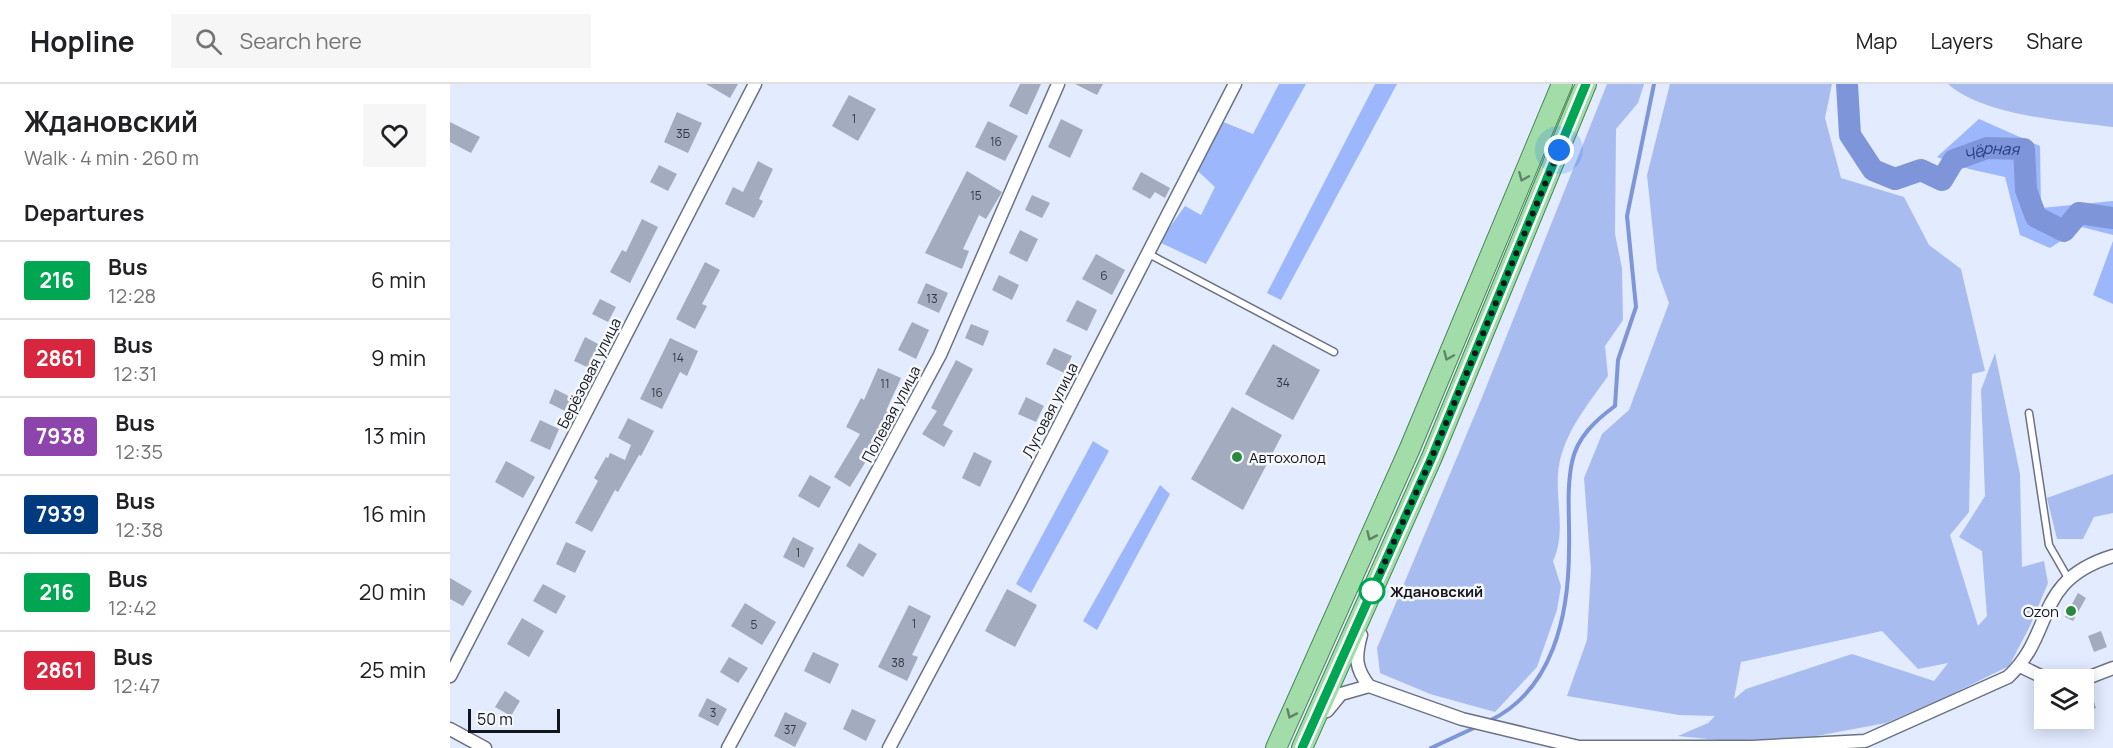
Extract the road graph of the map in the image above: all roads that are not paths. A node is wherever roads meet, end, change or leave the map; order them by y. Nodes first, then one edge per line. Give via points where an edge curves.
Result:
1 (755, 84) edge
2 (1058, 84) edge
3 (1235, 84) edge
4 (1562, 84) edge
5 (1586, 84) edge
6 (1147, 253) junction
7 (1334, 352) dead end
8 (2029, 413) dead end
9 (2113, 556) edge
10 (2068, 578) junction
11 (1375, 586) junction
12 (2019, 666) junction
13 (2113, 668) edge
14 (2034, 673) edge
15 (2094, 675) edge
16 (450, 676) edge
17 (1369, 686) junction
18 (450, 729) edge
19 (1867, 745) edge
20 (485, 748) edge
21 (728, 748) edge
22 (889, 748) edge
23 (1276, 748) edge
24 (1303, 748) edge
25 (1752, 748) edge

1 - 16 street, Берёзовая улица
2 - 21 street, Полевая улица via 940,355
3 - 6 street, Луговая улица
4 -> 23 main road via 1410,448
5 - 11 main road
6 - 7 lane
6 - 22 street, Луговая улица
8 - 10 lane via 2049,545
9 - 10 street
10 - 12 street
11 - 17 street via 1355,654 1359,674
11 - 24 main road
12 - 14 street
12 - 19 street via 2008,677
13 - 15 street
17 - 24 street via 1350,690 1333,700
17 - 25 street via 1462,719 1579,747
18 - 20 street
19 - 25 street

